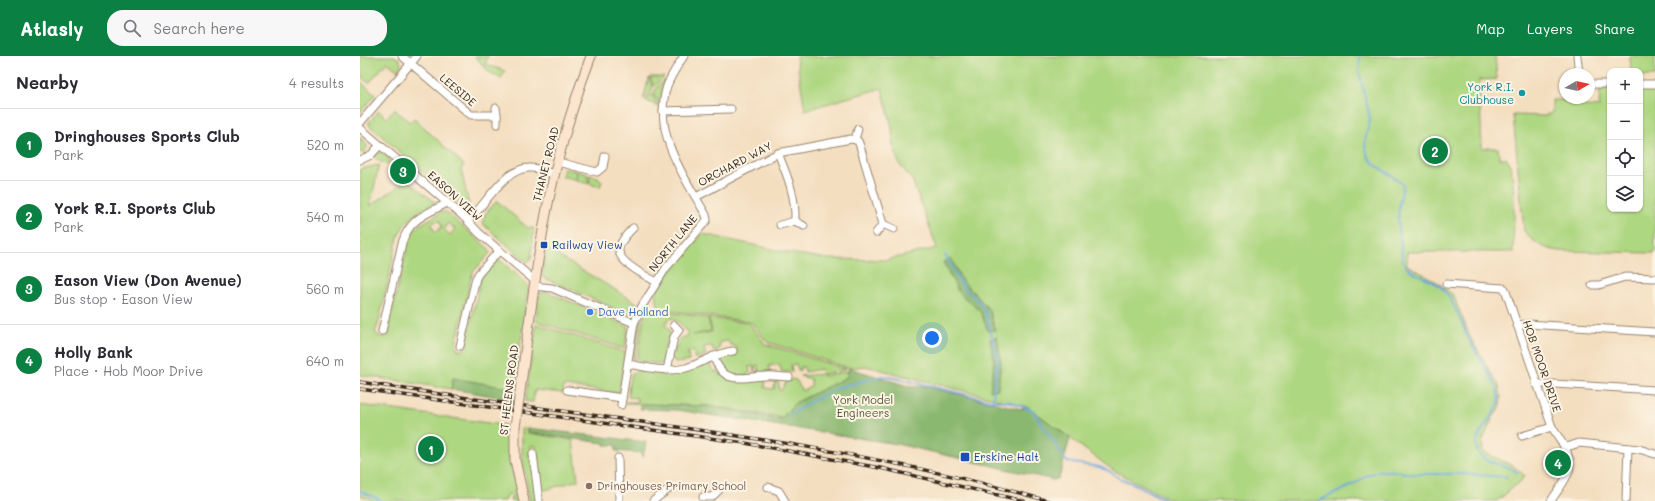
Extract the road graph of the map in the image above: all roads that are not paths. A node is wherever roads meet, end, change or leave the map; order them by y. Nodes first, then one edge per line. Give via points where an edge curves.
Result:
1 (402, 56) edge
2 (417, 56) edge
3 (684, 56) edge
4 (1577, 56) edge
5 (588, 57) edge
6 (410, 64) junction
7 (1578, 68) edge
8 (1595, 84) edge
9 (1607, 84) edge
10 (1643, 84) edge
11 (1655, 84) edge
12 (731, 109) dead end
13 (663, 111) junction
14 (360, 122) edge
15 (497, 124) dead end
16 (360, 128) edge
17 (858, 129) dead end
18 (855, 139) junction
19 (380, 145) junction
20 (778, 153) junction
21 (606, 156) dead end
22 (360, 160) edge
23 (558, 162) junction
24 (555, 175) junction
25 (696, 197) junction
26 (446, 203) junction
27 (464, 217) junction
28 (795, 221) junction
29 (883, 224) junction
30 (780, 225) dead end
31 (804, 226) dead end
32 (632, 228) dead end
33 (894, 229) dead end
34 (876, 233) dead end
35 (499, 250) junction
36 (1655, 278) edge
37 (657, 282) junction
38 (535, 283) junction
39 (1446, 284) dead end
40 (1592, 285) dead end
41 (634, 323) junction
42 (674, 325) dead end
43 (1517, 325) junction
44 (382, 331) dead end
45 (1655, 332) edge
46 (460, 346) dead end
47 (728, 349) dead end
48 (713, 356) junction
49 (628, 364) junction
50 (667, 370) junction
51 (789, 376) dead end
52 (1536, 384) junction
53 (567, 390) dead end
54 (1655, 390) edge
55 (1552, 427) junction
56 (1522, 436) dead end
57 (1564, 448) junction
58 (1628, 448) junction
59 (533, 454) dead end
60 (1655, 454) edge
61 (618, 458) dead end
62 (768, 487) dead end
63 (670, 488) dead end
64 (719, 490) dead end
65 (703, 497) dead end
66 (787, 498) edge
67 (713, 499) edge
68 (1626, 499) dead end
69 (524, 501) edge
70 (539, 501) edge
71 (619, 501) edge
72 (653, 501) edge
73 (1551, 501) edge

1 - 6 street, LEESIDE
2 - 6 street
3 - 13 street, NORTH LANE via 669,81
4 - 7 street
5 - 23 street, THANET ROAD
6 - 14 street
6 - 15 street, LEESIDE via 471,115 497,111
8 - 9 street
10 - 11 street
12 - 13 street
13 - 25 street, NORTH LANE via 670,147
16 - 19 street, EASON VIEW
17 - 18 street
18 - 20 street, ORCHARD WAY
18 - 29 street via 860,146
19 - 22 street via 371,155
19 - 26 street, EASON VIEW
20 - 25 street, ORCHARD WAY
20 - 28 street via 790,181 796,210
21 - 23 street via 603,167 597,172
23 - 24 street, THANET ROAD
24 - 27 street via 530,168 515,171 475,214
24 - 38 street, THANET ROAD via 545,218
25 - 37 street, NORTH LANE via 707,220
26 - 27 street, EASON VIEW
26 - 44 street via 412,223 406,231
27 - 35 street, EASON VIEW
28 - 30 street
28 - 31 street
29 - 33 street
29 - 34 street
32 - 37 street via 620,245 620,255 639,272
35 - 38 street, EASON VIEW
35 - 46 street via 476,278
36 - 40 street via 1630,277
37 - 41 street, NORTH LANE
38 - 41 street
38 - 69 street, ST HELENS ROAD, bridge via 515,427 516,460
39 - 43 street, HOB MOOR DRIVE via 1503,288
41 - 49 street, NORTH LANE
42 - 50 street via 679,330 674,337
43 - 45 street
43 - 52 street, HOB MOOR DRIVE
47 - 48 street
48 - 50 street via 687,368
48 - 51 street via 720,370 729,377
49 - 50 street
49 - 53 street, NORTH LANE via 622,401
52 - 54 street
52 - 55 street, HOB MOOR DRIVE
55 - 56 street
55 - 57 street, HOB MOOR DRIVE
57 - 58 street via 1579,443
57 - 73 street, HOB MOOR DRIVE via 1569,459 1569,471
58 - 60 street via 1639,448
58 - 68 street
59 - 70 street
61 - 71 street
62 - 66 street via 779,491
63 - 72 street
64 - 67 street
65 - 67 street

